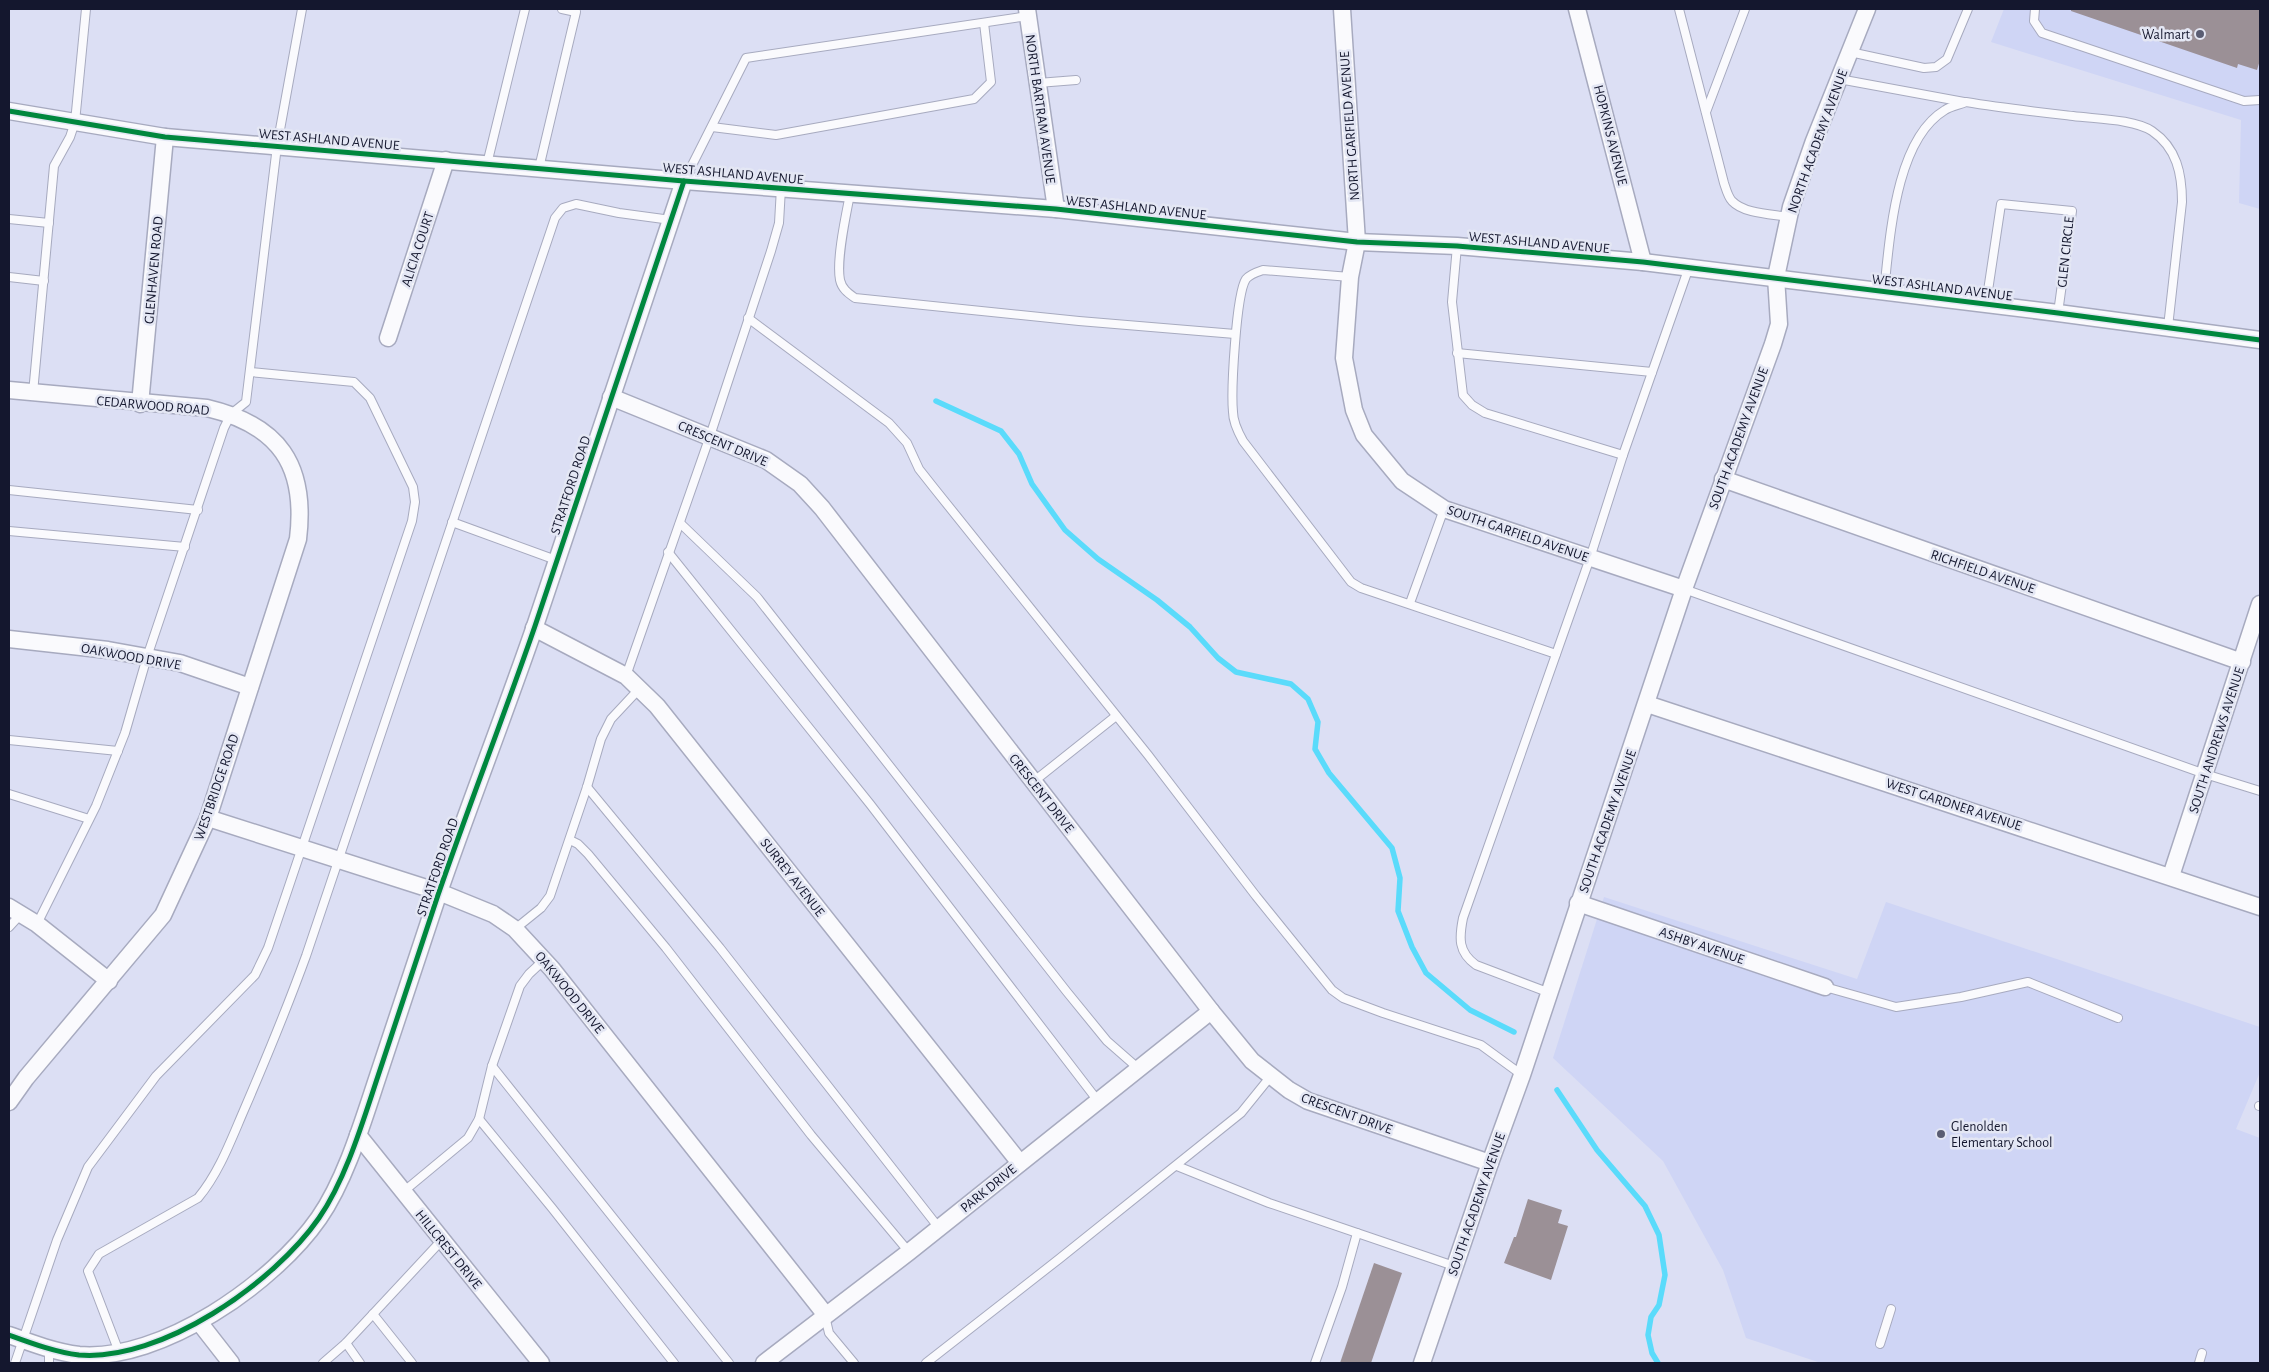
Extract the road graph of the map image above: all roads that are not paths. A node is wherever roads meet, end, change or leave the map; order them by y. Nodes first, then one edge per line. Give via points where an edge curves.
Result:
1 (86, 9) edge
2 (302, 9) edge
3 (525, 9) edge
4 (562, 9) edge
5 (1342, 9) edge
6 (1577, 9) edge
7 (1679, 9) edge
8 (1745, 9) edge
9 (1867, 9) edge
10 (1968, 9) edge
11 (2034, 9) edge
12 (1027, 13) edge
13 (984, 23) junction
14 (1850, 52) junction
15 (1839, 78) junction
16 (1076, 80) dead end
17 (1038, 84) junction
18 (2260, 100) edge
19 (1966, 102) junction
20 (9, 111) edge
21 (1706, 112) junction
22 (75, 122) junction
23 (712, 126) junction
24 (165, 137) junction
25 (277, 146) junction
26 (446, 160) junction
27 (487, 164) junction
28 (539, 168) junction
29 (684, 181) junction
30 (781, 188) junction
31 (850, 194) junction
32 (1056, 209) junction
33 (1789, 217) junction
34 (9, 218) edge
35 (671, 220) junction
36 (49, 223) junction
37 (1357, 242) junction
38 (1457, 246) junction
39 (1643, 262) junction
40 (1689, 267) junction
41 (1350, 277) junction
42 (1776, 277) junction
43 (9, 278) edge
44 (44, 281) junction
45 (1884, 291) junction
46 (1986, 304) junction
47 (2058, 313) junction
48 (748, 318) junction
49 (2168, 327) junction
50 (1235, 334) junction
51 (388, 338) dead end
52 (2260, 340) edge
53 (1457, 353) junction
54 (250, 372) junction
55 (1652, 372) junction
56 (9, 390) edge
57 (33, 393) junction
58 (611, 397) junction
59 (140, 404) junction
60 (231, 414) junction
61 (710, 436) junction
62 (283, 453) joint
63 (1623, 455) junction
64 (1723, 479) junction
65 (9, 490) edge
66 (1444, 509) junction
67 (198, 510) junction
68 (452, 522) junction
69 (680, 523) junction
70 (9, 531) edge
71 (185, 547) junction
72 (668, 552) junction
73 (1590, 558) junction
74 (556, 560) junction
75 (1684, 589) junction
76 (1410, 604) junction
77 (2260, 604) edge
78 (534, 628) junction
79 (9, 639) edge
80 (1556, 654) junction
81 (147, 657) junction
82 (2242, 662) junction
83 (626, 676) junction
84 (250, 687) junction
85 (640, 688) junction
86 (1647, 704) junction
87 (1116, 716) junction
88 (9, 740) edge
89 (118, 751) junction
90 (2205, 774) junction
91 (1033, 782) junction
92 (587, 787) junction
93 (2260, 790) edge
94 (9, 794) edge
95 (208, 818) junction
96 (89, 819) junction
97 (570, 840) junction
98 (301, 848) junction
99 (338, 861) junction
100 (2171, 876) junction
101 (439, 892) junction
102 (1578, 903) junction
103 (2260, 907) edge
104 (15, 911) edge
105 (37, 924) junction
106 (9, 927) edge
107 (515, 929) junction
108 (544, 960) junction
109 (109, 981) junction
110 (1825, 987) joint
111 (1550, 993) junction
112 (1211, 1011) junction
113 (2118, 1018) dead end
114 (492, 1066) junction
115 (1139, 1069) junction
116 (1522, 1075) junction
117 (1271, 1076) junction
118 (1098, 1101) junction
119 (9, 1102) edge
120 (478, 1119) junction
121 (358, 1135) junction
122 (1020, 1163) junction
123 (1490, 1163) junction
124 (1177, 1166) junction
125 (403, 1192) junction
126 (939, 1228) junction
127 (1357, 1232) junction
128 (442, 1240) junction
129 (909, 1252) junction
130 (1454, 1266) junction
131 (1891, 1309) dead end
132 (373, 1314) junction
133 (825, 1314) junction
134 (199, 1322) junction
135 (16, 1337) edge
136 (346, 1343) junction
137 (1880, 1344) dead end
138 (119, 1352) junction
139 (2202, 1354) dead end
140 (49, 1356) edge
141 (14, 1363) edge
142 (231, 1363) edge
143 (323, 1363) edge
144 (360, 1363) edge
145 (412, 1363) edge
146 (541, 1363) edge
147 (674, 1363) edge
148 (729, 1363) edge
149 (764, 1363) edge
150 (854, 1363) edge
151 (926, 1363) edge
152 (1315, 1363) edge
153 (1422, 1363) edge
154 (2199, 1363) edge

1 - 22 lane
2 - 25 lane
3 - 27 lane
4 - 28 lane via 576,12
5 - 37 street, NORTH GARFIELD AVENUE
6 - 39 street, HOPKINS AVENUE
7 - 21 lane
8 - 21 lane
9 - 14 street, NORTH ACADEMY AVENUE
10 - 14 lane via 1947,59 1936,67 1924,68
11 - 18 lane via 2034,20 2042,33 2244,101
12 - 13 lane
12 - 17 street, NORTH BARTRAM AVENUE
13 - 23 lane via 746,58
13 - 23 lane via 991,82 974,99 776,135
14 - 15 street, NORTH ACADEMY AVENUE
15 - 19 lane
15 - 33 street, NORTH ACADEMY AVENUE
16 - 17 lane
17 - 32 street, NORTH BARTRAM AVENUE
19 - 45 lane via 1933,118 1907,158 1898,189
19 - 49 lane via 2140,125 2165,142 2174,153 2182,182
20 - 22 street, WEST ASHLAND AVENUE
21 - 33 lane via 1730,200 1738,206
22 - 24 street, WEST ASHLAND AVENUE
22 - 36 lane via 54,166
23 - 29 lane
24 - 25 street, WEST ASHLAND AVENUE
24 - 59 street, GLENHAVEN ROAD
25 - 26 street, WEST ASHLAND AVENUE
25 - 54 lane
26 - 27 street, WEST ASHLAND AVENUE
26 - 51 street, ALICIA COURT
27 - 28 street, WEST ASHLAND AVENUE
28 - 29 street, WEST ASHLAND AVENUE
29 - 30 street, WEST ASHLAND AVENUE
29 - 35 street, STRATFORD ROAD
30 - 31 street, WEST ASHLAND AVENUE
30 - 48 lane via 779,222
31 - 32 street, WEST ASHLAND AVENUE
31 - 50 lane via 839,268 845,291 855,298
32 - 37 street, WEST ASHLAND AVENUE
33 - 42 street, NORTH ACADEMY AVENUE
34 - 36 lane
35 - 58 street, STRATFORD ROAD
35 - 68 lane via 576,204 563,208 555,218
36 - 44 lane
37 - 38 street, WEST ASHLAND AVENUE
37 - 41 street, SOUTH GARFIELD AVENUE
38 - 39 street, WEST ASHLAND AVENUE
38 - 53 lane via 1452,302
39 - 40 street, WEST ASHLAND AVENUE
40 - 42 street, WEST ASHLAND AVENUE
40 - 55 lane
41 - 50 lane via 1263,270 1253,273 1246,280
41 - 66 street, SOUTH GARFIELD AVENUE via 1344,358 1354,410 1364,435 1402,481
42 - 45 street, WEST ASHLAND AVENUE
42 - 64 street, SOUTH ACADEMY AVENUE via 1779,324
43 - 44 lane
44 - 57 lane
45 - 46 street, WEST ASHLAND AVENUE
46 - 47 street, WEST ASHLAND AVENUE
46 - 47 lane, GLEN CIRCLE via 2001,204 2072,211
47 - 49 street, WEST ASHLAND AVENUE
48 - 61 lane
48 - 87 lane via 899,432 919,469
49 - 52 street, WEST ASHLAND AVENUE
50 - 76 lane via 1233,413 1243,441 1351,582
53 - 55 lane
53 - 63 lane via 1463,395 1478,409
54 - 60 lane via 246,402
54 - 98 lane via 354,382 370,398 401,460 413,488 415,502 412,521 377,628
55 - 63 lane
56 - 57 street, CEDARWOOD ROAD
57 - 59 street, CEDARWOOD ROAD
58 - 61 street, CRESCENT DRIVE
58 - 74 street, STRATFORD ROAD
59 - 60 street, CEDARWOOD ROAD via 207,408
60 - 62 street, CEDARWOOD ROAD via 265,431
60 - 67 lane
61 - 69 lane
61 - 91 street, CRESCENT DRIVE via 766,460 800,484 822,508
62 - 84 street, WESTBRIDGE ROAD via 299,491 298,539
63 - 73 lane
64 - 75 street, SOUTH ACADEMY AVENUE
64 - 82 street, RICHFIELD AVENUE
65 - 67 lane
66 - 73 street, SOUTH GARFIELD AVENUE
66 - 76 lane
67 - 71 lane
68 - 74 lane
68 - 99 lane
69 - 72 lane
69 - 115 lane via 757,597 1067,992 1107,1041
70 - 71 lane
71 - 81 lane
72 - 83 lane
72 - 118 lane via 870,804
73 - 75 street, SOUTH GARFIELD AVENUE
73 - 80 lane
74 - 78 street, STRATFORD ROAD
75 - 86 street, SOUTH ACADEMY AVENUE
75 - 90 lane
76 - 80 lane
77 - 82 street, SOUTH ANDREWS AVENUE
78 - 83 street, SURREY AVENUE
78 - 101 street, STRATFORD ROAD
79 - 81 street, OAKWOOD DRIVE
80 - 111 lane via 1463,918 1460,935 1461,949 1476,965
81 - 84 street, OAKWOOD DRIVE via 180,663
81 - 89 lane
82 - 90 street, SOUTH ANDREWS AVENUE
83 - 85 street, SURREY AVENUE
84 - 95 street, WESTBRIDGE ROAD
85 - 92 lane via 611,719 601,739
85 - 122 street, SURREY AVENUE
86 - 100 street, WEST GARDNER AVENUE
86 - 102 street, SOUTH ACADEMY AVENUE
87 - 91 lane
87 - 116 lane via 1332,990 1343,998 1375,1010 1481,1045
88 - 89 lane
89 - 96 lane
90 - 93 lane
90 - 100 street, SOUTH ANDREWS AVENUE
91 - 112 street, CRESCENT DRIVE
92 - 97 lane
92 - 126 lane via 720,948
94 - 96 lane
95 - 98 street, OAKWOOD DRIVE
95 - 109 street, WESTBRIDGE ROAD via 163,915
96 - 105 lane
97 - 107 lane via 550,896 541,908
97 - 129 lane via 588,854 666,948 811,1135
98 - 99 street, OAKWOOD DRIVE
98 - 135 lane via 268,948 255,975 156,1076 88,1167
99 - 101 street, OAKWOOD DRIVE
99 - 138 lane via 285,1013 224,1156 206,1189 179,1210 99,1254 88,1271
100 - 103 street, WEST GARDNER AVENUE
101 - 107 street, OAKWOOD DRIVE via 493,914
101 - 121 street, STRATFORD ROAD
102 - 110 street, ASHBY AVENUE
102 - 111 street, SOUTH ACADEMY AVENUE
104 - 105 street
104 - 106 lane
105 - 109 street
107 - 108 street, OAKWOOD DRIVE
108 - 114 lane via 520,986
108 - 133 street, OAKWOOD DRIVE
109 - 119 street, WESTBRIDGE ROAD
110 - 113 lane via 1896,1007 2028,982
111 - 116 street, SOUTH ACADEMY AVENUE
112 - 115 street, PARK DRIVE
112 - 117 street, CRESCENT DRIVE via 1252,1061
114 - 120 lane
114 - 148 lane
115 - 118 street, PARK DRIVE
116 - 123 street, SOUTH ACADEMY AVENUE
117 - 123 street, CRESCENT DRIVE via 1308,1101
117 - 124 lane via 1241,1113
118 - 122 street, PARK DRIVE
120 - 125 lane via 468,1138
120 - 147 lane
121 - 125 street, HILLCREST DRIVE
121 - 134 street, STRATFORD ROAD via 324,1208 297,1246 264,1278
122 - 126 street, PARK DRIVE
123 - 130 street, SOUTH ACADEMY AVENUE
124 - 127 lane via 1269,1203
124 - 151 lane
125 - 128 street, HILLCREST DRIVE
126 - 129 street, PARK DRIVE
127 - 130 lane
127 - 152 lane via 1342,1287
128 - 132 lane
128 - 146 street, HILLCREST DRIVE
129 - 133 street, PARK DRIVE
130 - 153 street, SOUTH ACADEMY AVENUE
131 - 137 lane
132 - 136 lane
132 - 145 lane
133 - 149 street, PARK DRIVE
133 - 150 lane via 829,1333
134 - 138 street, STRATFORD ROAD via 156,1342
134 - 142 street
135 - 140 street, STRATFORD ROAD
135 - 141 lane
136 - 143 lane
136 - 144 lane
138 - 140 street, STRATFORD ROAD
139 - 154 lane

